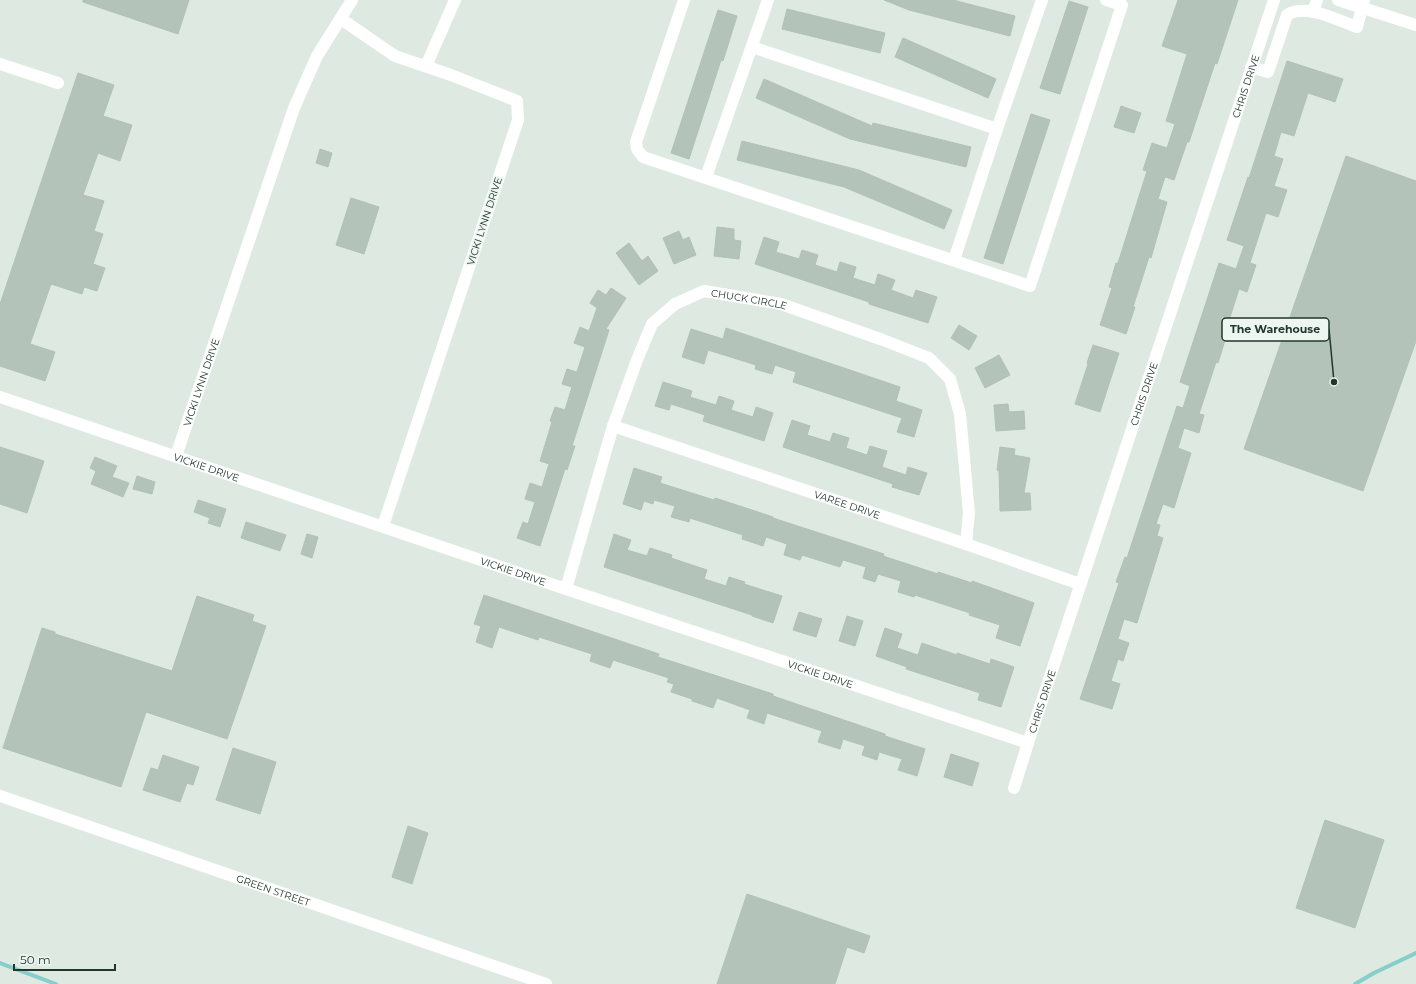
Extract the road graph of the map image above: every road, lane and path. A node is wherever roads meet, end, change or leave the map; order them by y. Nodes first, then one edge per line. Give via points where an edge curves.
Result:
1 (352, 0) edge
2 (455, 0) edge
3 (684, 0) edge
4 (768, 0) edge
5 (1042, 0) edge
6 (1106, 0) edge
7 (1317, 0) edge
8 (1338, 0) edge
9 (1363, 4) edge
10 (1272, 5) edge
11 (1313, 12) junction
12 (1287, 15) junction
13 (341, 19) junction
14 (1416, 25) edge
15 (752, 47) junction
16 (0, 64) edge
17 (426, 66) junction
18 (1251, 66) junction
19 (58, 84) dead end
20 (997, 129) junction
21 (706, 177) junction
22 (954, 260) junction
23 (0, 397) edge
24 (613, 426) junction
25 (176, 456) junction
26 (383, 526) junction
27 (966, 544) junction
28 (1080, 584) junction
29 (566, 589) junction
30 (1028, 743) junction
31 (1014, 788) dead end
32 (0, 796) edge
33 (546, 984) edge

1 - 13 street, VICKI LYNN DRIVE
2 - 17 street
3 - 21 street via 636,142 636,149 643,157
4 - 15 street
5 - 20 street
6 - 22 street via 1122,5 1030,286
7 - 11 street
8 - 9 street
9 - 11 street via 1357,27
9 - 14 street
10 - 12 street
10 - 18 street, CHRIS DRIVE
11 - 12 street via 1301,10
12 - 18 street via 1268,72
13 - 17 street, VICKI LYNN DRIVE via 395,56
13 - 25 street, VICKI LYNN DRIVE via 317,56 294,108
15 - 20 street
15 - 21 street
16 - 19 street
17 - 26 street, VICKI LYNN DRIVE via 517,101 518,120
18 - 28 street, CHRIS DRIVE
20 - 22 street
21 - 22 street
23 - 25 street, VICKIE DRIVE
24 - 27 street, VAREE DRIVE
24 - 27 street, CHUCK CIRCLE via 652,324 675,304 704,291 781,304 929,358 950,379 960,414 969,513
24 - 29 street, CHUCK CIRCLE
25 - 26 street, VICKIE DRIVE
26 - 29 street, VICKIE DRIVE
27 - 28 street, VAREE DRIVE
28 - 30 street, CHRIS DRIVE
29 - 30 street, VICKIE DRIVE
30 - 31 street, CHRIS DRIVE
32 - 33 street, GREEN STREET

